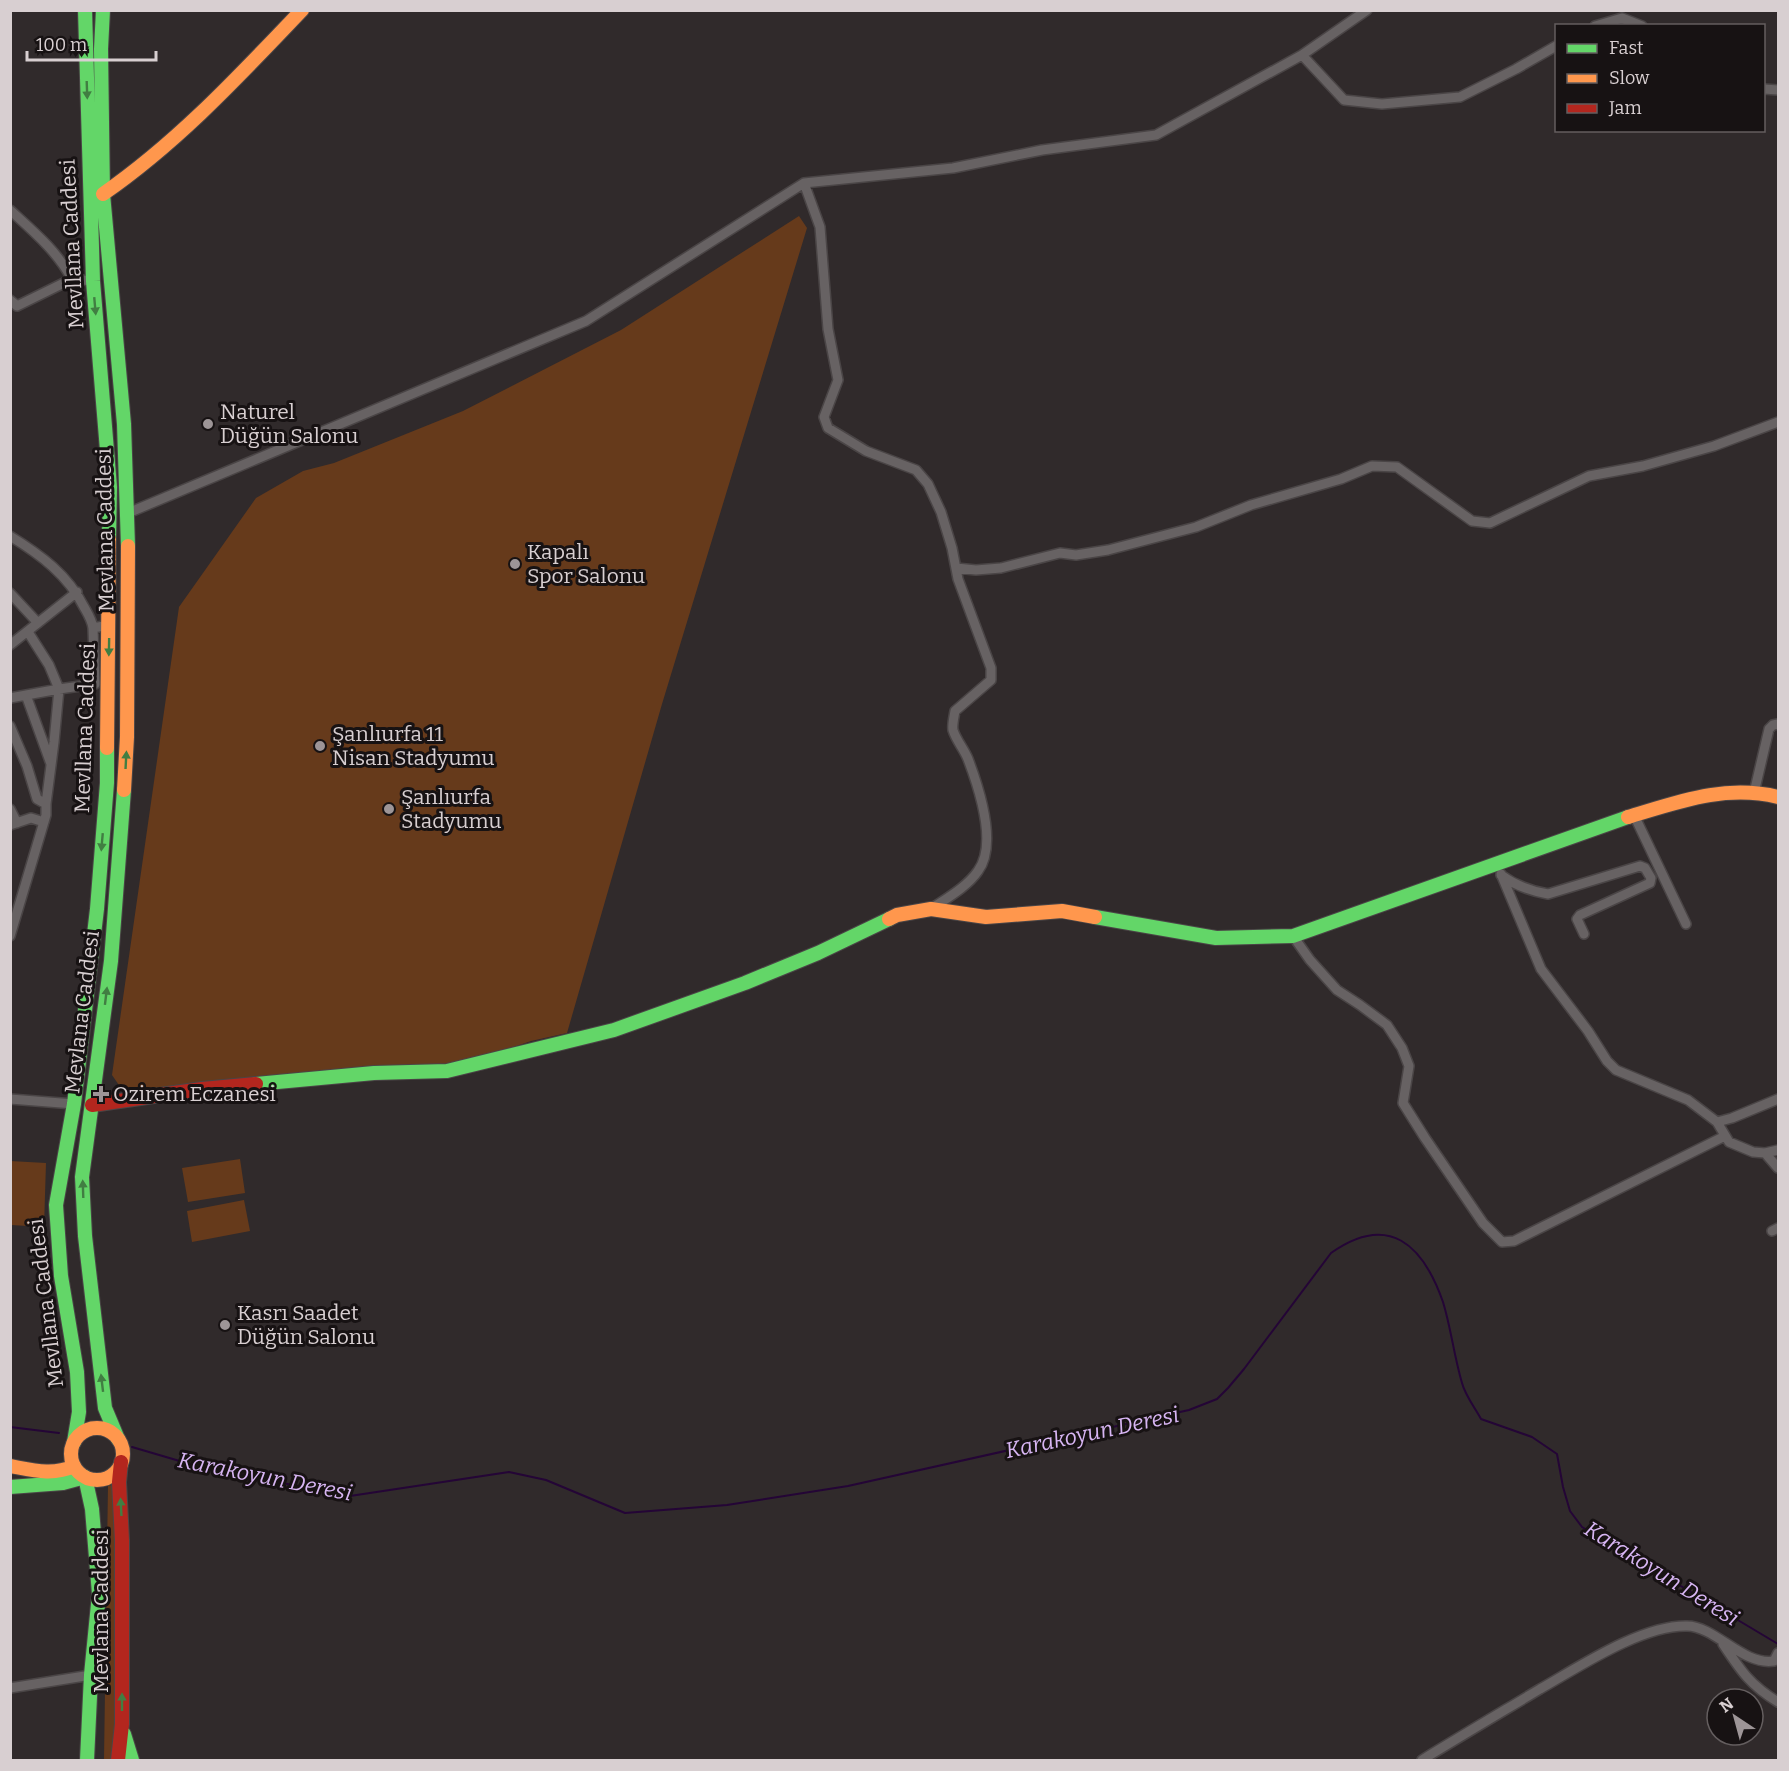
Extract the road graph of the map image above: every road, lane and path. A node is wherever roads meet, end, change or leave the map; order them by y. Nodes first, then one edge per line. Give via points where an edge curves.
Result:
1 (85, 10) edge
2 (103, 10) edge
3 (302, 10) edge
4 (1367, 10) edge
5 (1602, 24) edge
6 (1637, 24) edge
7 (1555, 47) edge
8 (1302, 56) junction
9 (804, 183) junction
10 (103, 194) junction
11 (10, 210) edge
12 (72, 279) junction
13 (93, 281) junction
14 (13, 306) edge
15 (1779, 422) edge
16 (128, 513) junction
17 (10, 536) edge
18 (956, 568) junction
19 (77, 592) junction
20 (10, 593) edge
21 (38, 623) junction
22 (109, 625) junction
23 (93, 628) junction
24 (28, 632) junction
25 (11, 644) edge
26 (59, 689) junction
27 (26, 695) junction
28 (10, 698) edge
29 (1779, 724) edge
30 (10, 726) edge
31 (51, 765) junction
32 (1754, 792) junction
33 (1779, 797) edge
34 (45, 804) junction
35 (10, 809) edge
36 (1634, 815) junction
37 (44, 822) junction
38 (14, 824) edge
39 (1497, 869) junction
40 (931, 909) junction
41 (1686, 924) dead end
42 (1584, 934) dead end
43 (10, 936) edge
44 (1293, 936) junction
45 (10, 1099) edge
46 (1779, 1099) edge
47 (74, 1104) junction
48 (92, 1105) junction
49 (1717, 1122) junction
50 (1725, 1136) junction
51 (1779, 1150) edge
52 (1765, 1153) junction
53 (1779, 1168) edge
54 (118, 1439) junction
55 (74, 1442) junction
56 (121, 1462) junction
57 (10, 1466) edge
58 (74, 1466) junction
59 (85, 1477) junction
60 (10, 1486) edge
61 (1722, 1643) junction
62 (1779, 1653) edge
63 (91, 1675) junction
64 (10, 1688) edge
65 (1779, 1702) edge
66 (122, 1724) junction
67 (87, 1761) edge
68 (118, 1761) edge
69 (132, 1761) edge
70 (1422, 1761) edge

1 -> 13 main road, Mevllana Caddesi
2 - 10 main road, Mevlana Caddesi
3 - 10 main road via 213,102 134,174
4 - 8 street
5 - 6 street via 1622,18
7 - 8 street via 1460,97 1382,104 1344,100
8 - 9 street via 1156,135 1042,150 953,168
9 - 16 street via 586,321
9 - 18 street via 820,227 828,329 838,380 824,417 828,428 866,451 916,470 928,484 941,512
10 - 16 main road, Mevlana Caddesi
11 - 12 street via 64,263
12 - 13 street
12 - 14 street
13 -> 22 main road, Mevllana Caddesi via 110,487
15 - 18 street via 1714,446 1589,476 1490,523 1472,521 1397,467 1372,466 1196,527 1108,550 1060,553 1001,568
48 -> 16 main road, Mevlana Caddesi via 111,961 123,819
17 - 19 street via 53,566
18 - 40 street via 991,668 991,680 955,711 953,729 975,777 988,845 979,871
19 - 21 street
19 - 23 street
20 - 21 street
21 - 24 street
22 - 23 street
22 -> 47 main road, Mevllana Caddesi via 106,783
23 - 26 street via 95,684
24 - 25 street
24 - 26 street
26 - 27 street
26 - 31 street
27 - 28 street
27 - 31 street
29 - 32 street via 1769,729
30 - 34 street via 37,799
31 - 34 street
32 - 33 main road
32 - 36 main road via 1702,795
34 - 37 street
35 - 38 street
36 - 39 main road
36 - 41 street
37 - 38 street via 30,818
37 - 43 street
39 - 42 street via 1514,884 1548,894 1640,866 1646,868 1650,883 1580,915 1577,919
39 - 44 main road
39 - 49 street via 1535,958 1607,1061 1616,1070 1688,1100
40 - 44 main road via 986,917 1062,911 1216,938
40 - 48 main road via 897,915 766,975 614,1030 447,1071 374,1073 202,1089
44 - 50 street via 1337,990 1387,1025 1409,1066 1403,1103 1483,1223 1502,1242 1514,1241
45 - 47 street
46 - 49 street
47 - 55 main road, Mevllana Caddesi via 56,1205 61,1276 77,1372 79,1412
54 -> 48 main road, Mevlana Caddesi via 105,1408 85,1236 82,1177
49 - 50 street
50 - 52 street via 1729,1142
51 - 52 street
52 - 53 street
54 - 55 main road via 95,1429
54 - 56 main road
55 - 58 main road
56 - 59 main road via 111,1476 94,1480
66 -> 56 main road, Mevlana Caddesi
57 - 58 main road via 53,1473
58 - 59 main road
59 - 60 main road via 63,1483
59 - 63 main road, Mevlana Caddesi via 92,1509 99,1593
61 - 62 street via 1764,1663 1774,1661
61 - 65 street via 1744,1676
61 - 70 street via 1689,1626 1655,1631 1596,1657
63 - 64 street
63 - 67 main road, Mevlana Caddesi
66 - 68 main road, Mevlana Caddesi
66 - 69 main road

